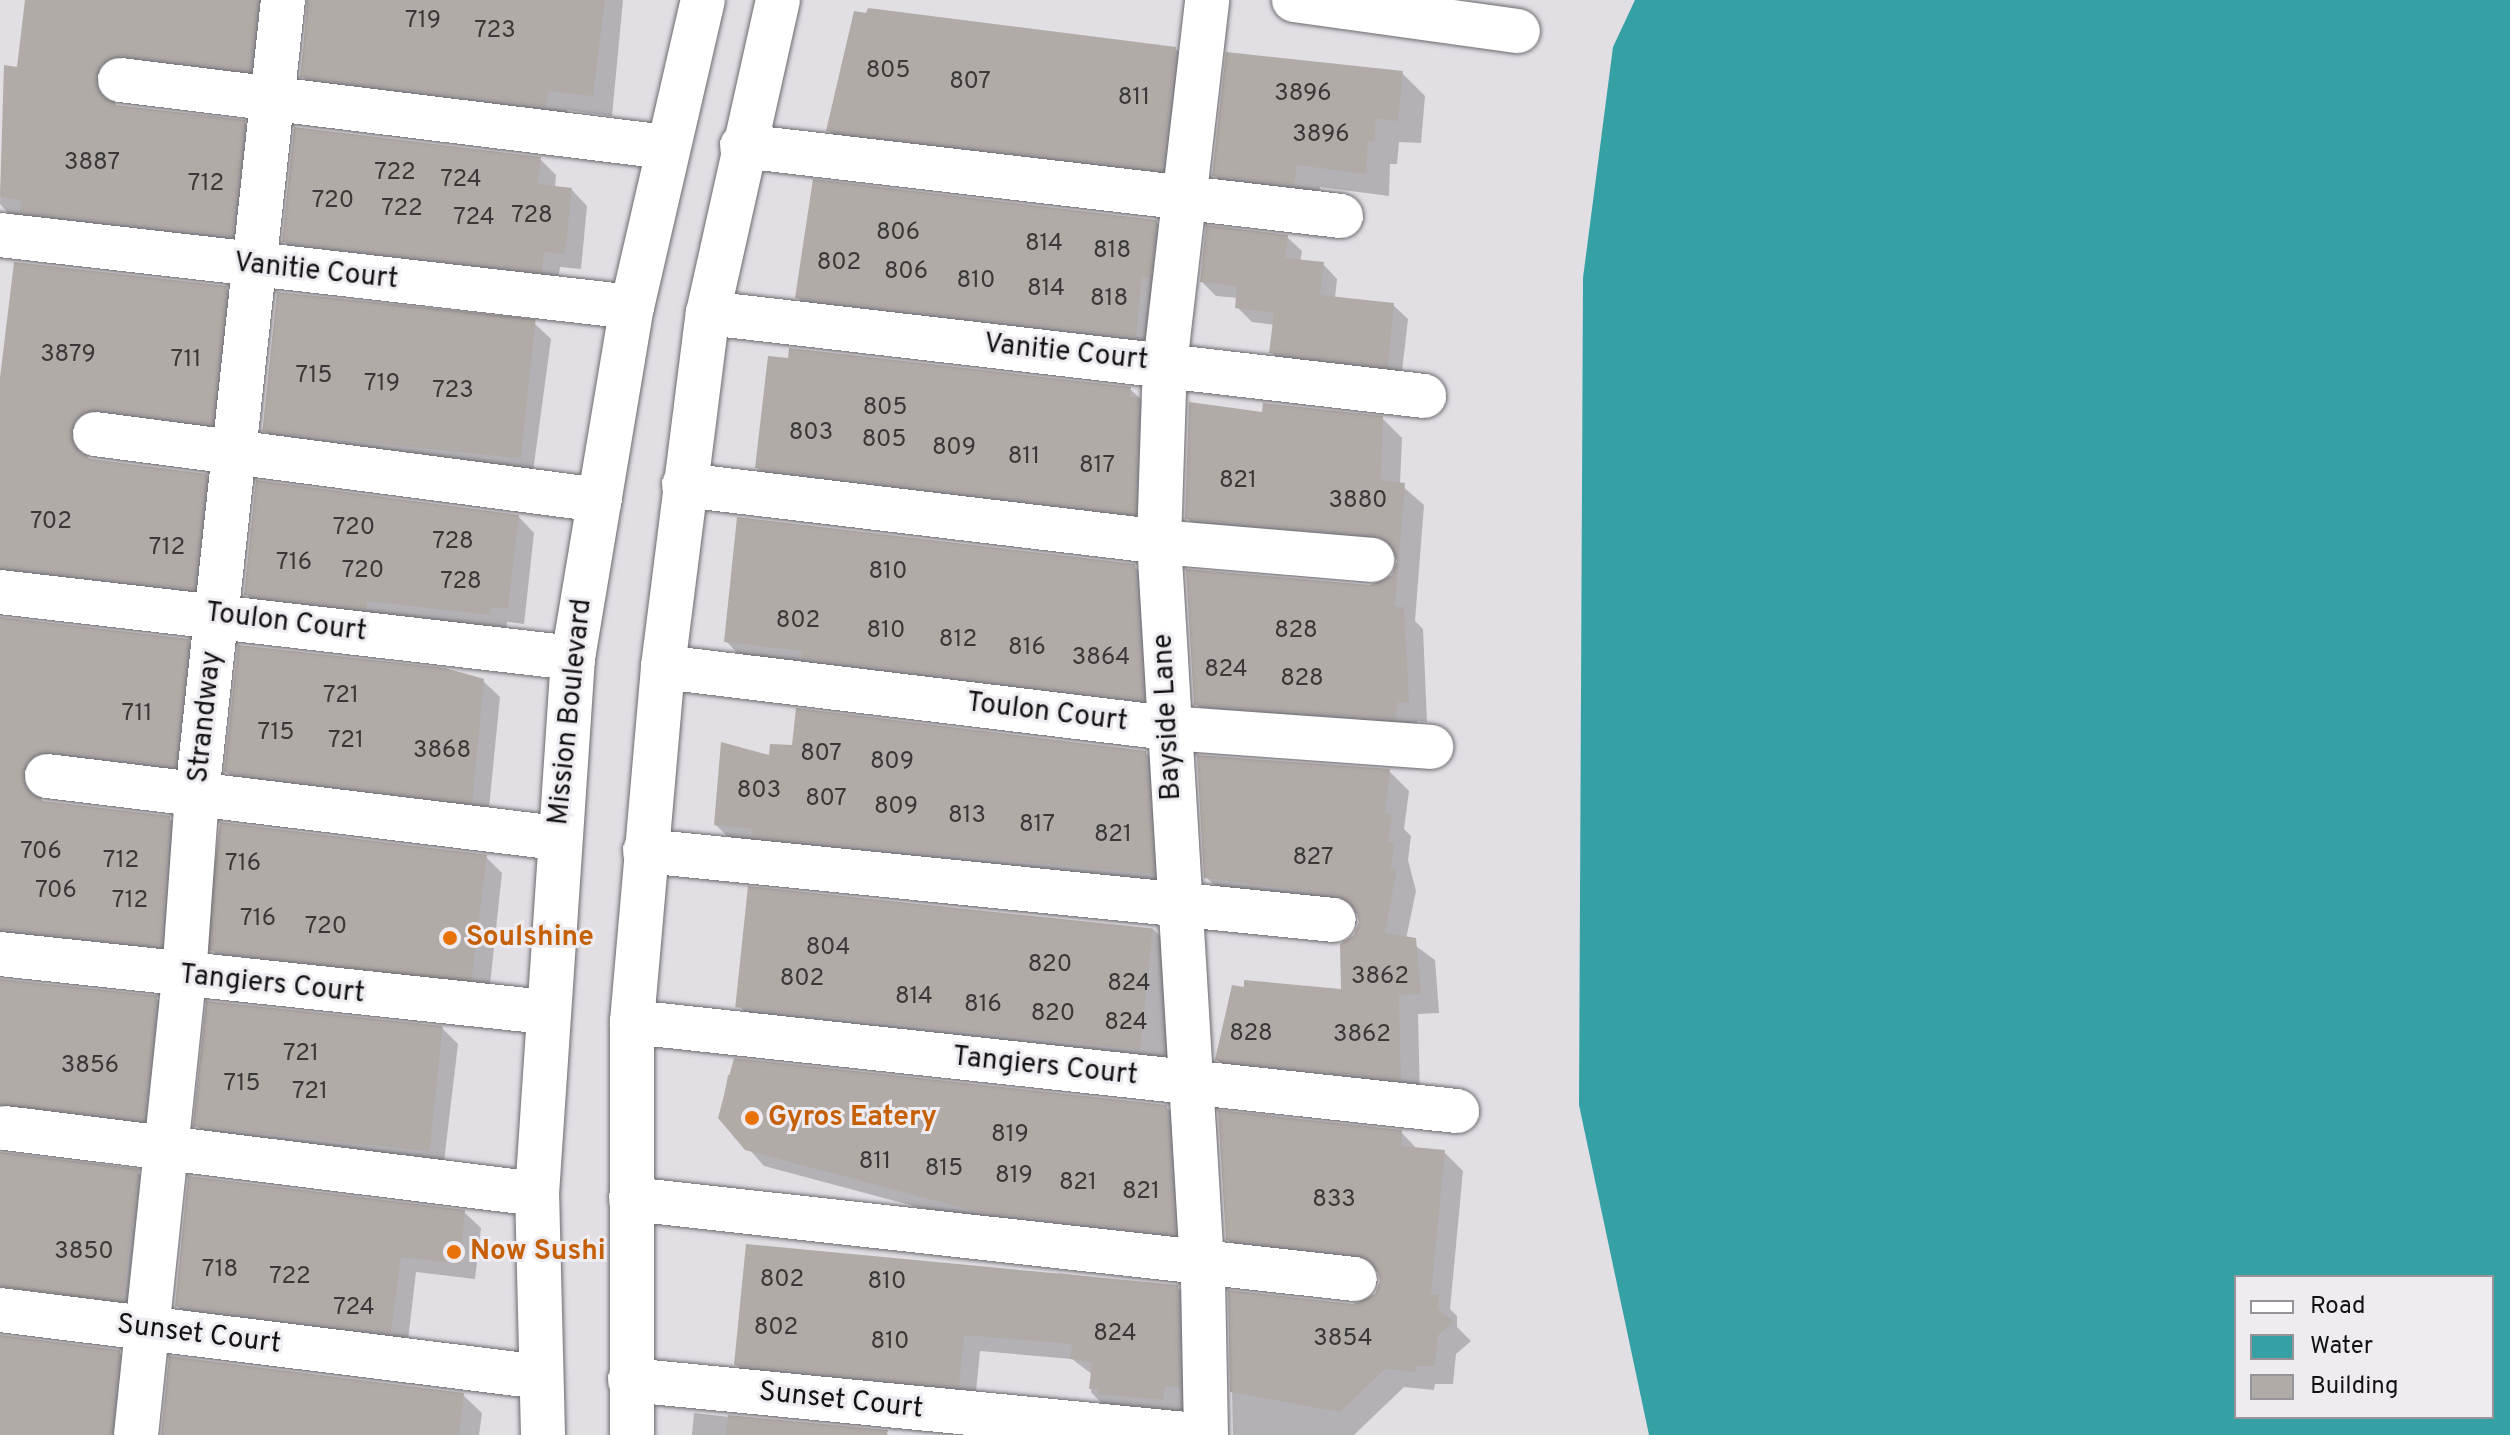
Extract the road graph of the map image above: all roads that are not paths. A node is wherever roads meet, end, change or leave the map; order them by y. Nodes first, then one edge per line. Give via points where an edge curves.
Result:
1 (283, 0) edge
2 (703, 0) edge
3 (778, 0) edge
4 (1207, 0) edge
5 (1294, 0) edge
6 (1518, 31) dead end
7 (120, 80) dead end
8 (272, 99) junction
9 (742, 146) junction
10 (666, 147) junction
11 (1181, 198) junction
12 (1341, 216) dead end
13 (0, 235) edge
14 (253, 265) junction
15 (632, 307) junction
16 (708, 313) junction
17 (1165, 365) junction
18 (1424, 396) dead end
19 (95, 434) dead end
20 (235, 453) junction
21 (684, 485) junction
22 (600, 500) junction
23 (1159, 542) junction
24 (1372, 560) dead end
25 (0, 592) edge
26 (217, 615) junction
27 (573, 658) junction
28 (663, 667) junction
29 (1168, 728) junction
30 (1431, 747) dead end
31 (47, 776) dead end
32 (197, 794) junction
33 (557, 838) junction
34 (645, 851) junction
35 (1179, 905) junction
36 (1334, 920) dead end
37 (0, 954) edge
38 (184, 976) junction
39 (545, 1012) junction
40 (632, 1022) junction
41 (1191, 1083) junction
42 (1457, 1111) dead end
43 (5, 1128) dead end
44 (163, 1144) junction
45 (537, 1194) junction
46 (631, 1199) junction
47 (1202, 1263) junction
48 (1355, 1279) dead end
49 (0, 1310) edge
50 (146, 1328) junction
51 (541, 1377) junction
52 (630, 1380) junction
53 (136, 1435) edge
54 (543, 1435) edge
55 (632, 1435) edge
56 (1196, 1435) edge
57 (1206, 1435) edge

1 - 8 street, Strandway
2 - 10 street, Mission Boulevard
3 - 9 street
4 - 11 street, Bayside Lane
5 - 6 street
7 - 8 street
8 - 10 street
8 - 14 street, Strandway
9 - 11 street
9 - 16 street
10 - 15 street, Mission Boulevard
11 - 12 street
11 - 17 street, Bayside Lane
13 - 14 street, Vanitie Court
14 - 15 street, Vanitie Court
14 - 20 street, Strandway
15 - 22 street, Mission Boulevard
16 - 17 street, Vanitie Court
16 - 21 street
17 - 18 street, Vanitie Court
17 - 23 street, Bayside Lane
19 - 20 street
20 - 22 street
20 - 26 street, Strandway
21 - 23 street
21 - 28 street
22 - 27 street, Mission Boulevard
23 - 24 street
23 - 29 street, Bayside Lane
25 - 26 street, Toulon Court
26 - 27 street, Toulon Court
26 - 32 street, Strandway
27 - 33 street, Mission Boulevard
28 - 29 street, Toulon Court
28 - 34 street
29 - 30 street, Toulon Court
29 - 35 street, Bayside Lane
31 - 32 street
32 - 33 street
32 - 38 street, Strandway
33 - 39 street, Mission Boulevard
34 - 35 street
34 - 40 street
35 - 36 street
35 - 41 street, Bayside Lane
37 - 38 street, Tangiers Court
38 - 39 street, Tangiers Court
38 - 44 street, Strandway
39 - 45 street, Mission Boulevard
40 - 41 street, Tangiers Court
40 - 46 street
41 - 42 street, Tangiers Court
41 - 47 street, Bayside Lane
43 - 44 street
44 - 45 street
44 - 50 street, Strandway
45 - 51 street, Mission Boulevard
46 - 47 street
46 - 52 street
47 - 48 street
47 - 57 street, Bayside Lane
49 - 50 street, Sunset Court
50 - 51 street, Sunset Court
50 - 53 street, Strandway
51 - 54 street, Mission Boulevard
52 - 55 street
52 - 56 street, Sunset Court

